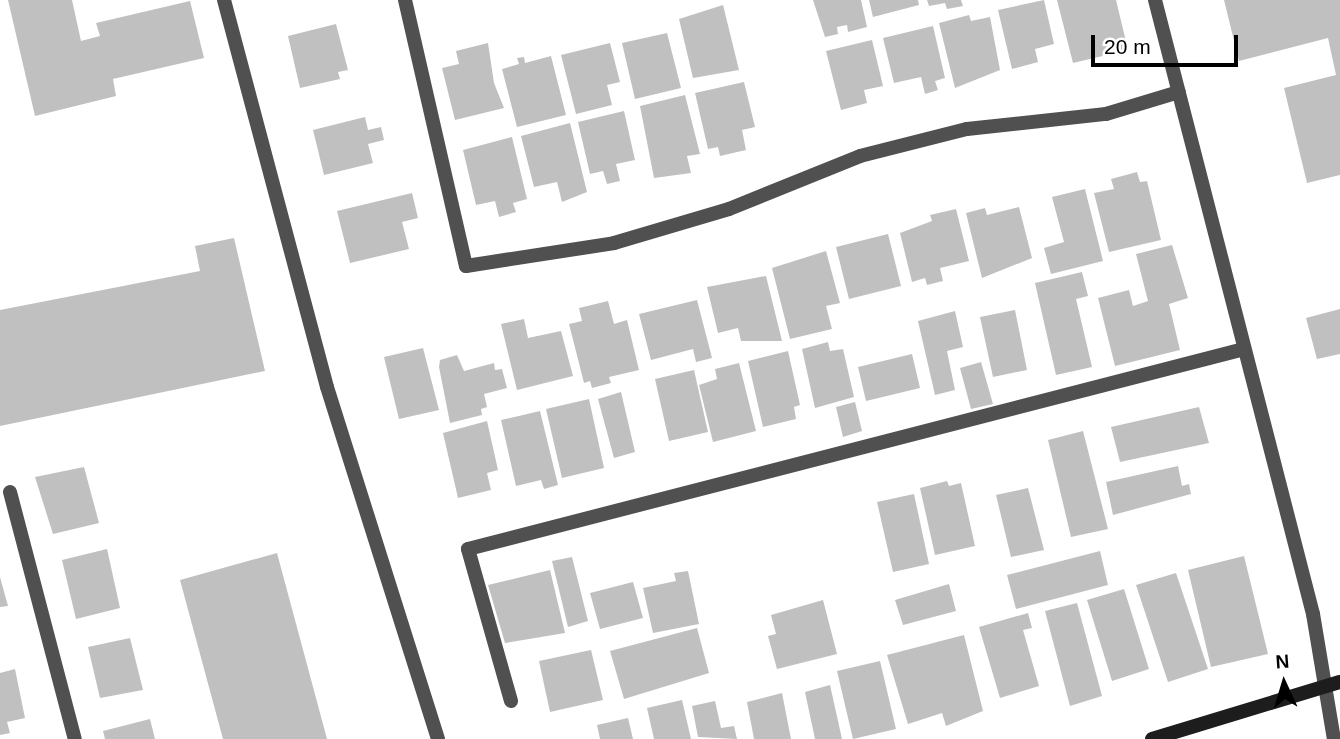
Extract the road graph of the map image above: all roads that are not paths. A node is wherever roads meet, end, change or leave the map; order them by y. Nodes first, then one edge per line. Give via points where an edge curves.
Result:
1 (224, 0) edge
2 (405, 0) edge
3 (1155, 0) edge
4 (1179, 92) junction
5 (1244, 349) junction
6 (10, 492) dead end
7 (1333, 684) edge
8 (511, 701) dead end
9 (75, 739) edge
10 (438, 739) edge
11 (1152, 739) edge
12 (1334, 739) edge

1 - 10 street via 327,387
2 - 4 street via 466,266 614,243 729,209 860,156 967,129 1106,114
3 - 4 street
4 - 5 street
5 - 7 street
5 - 8 street via 468,549
6 - 9 street
7 - 11 street
7 - 12 street

